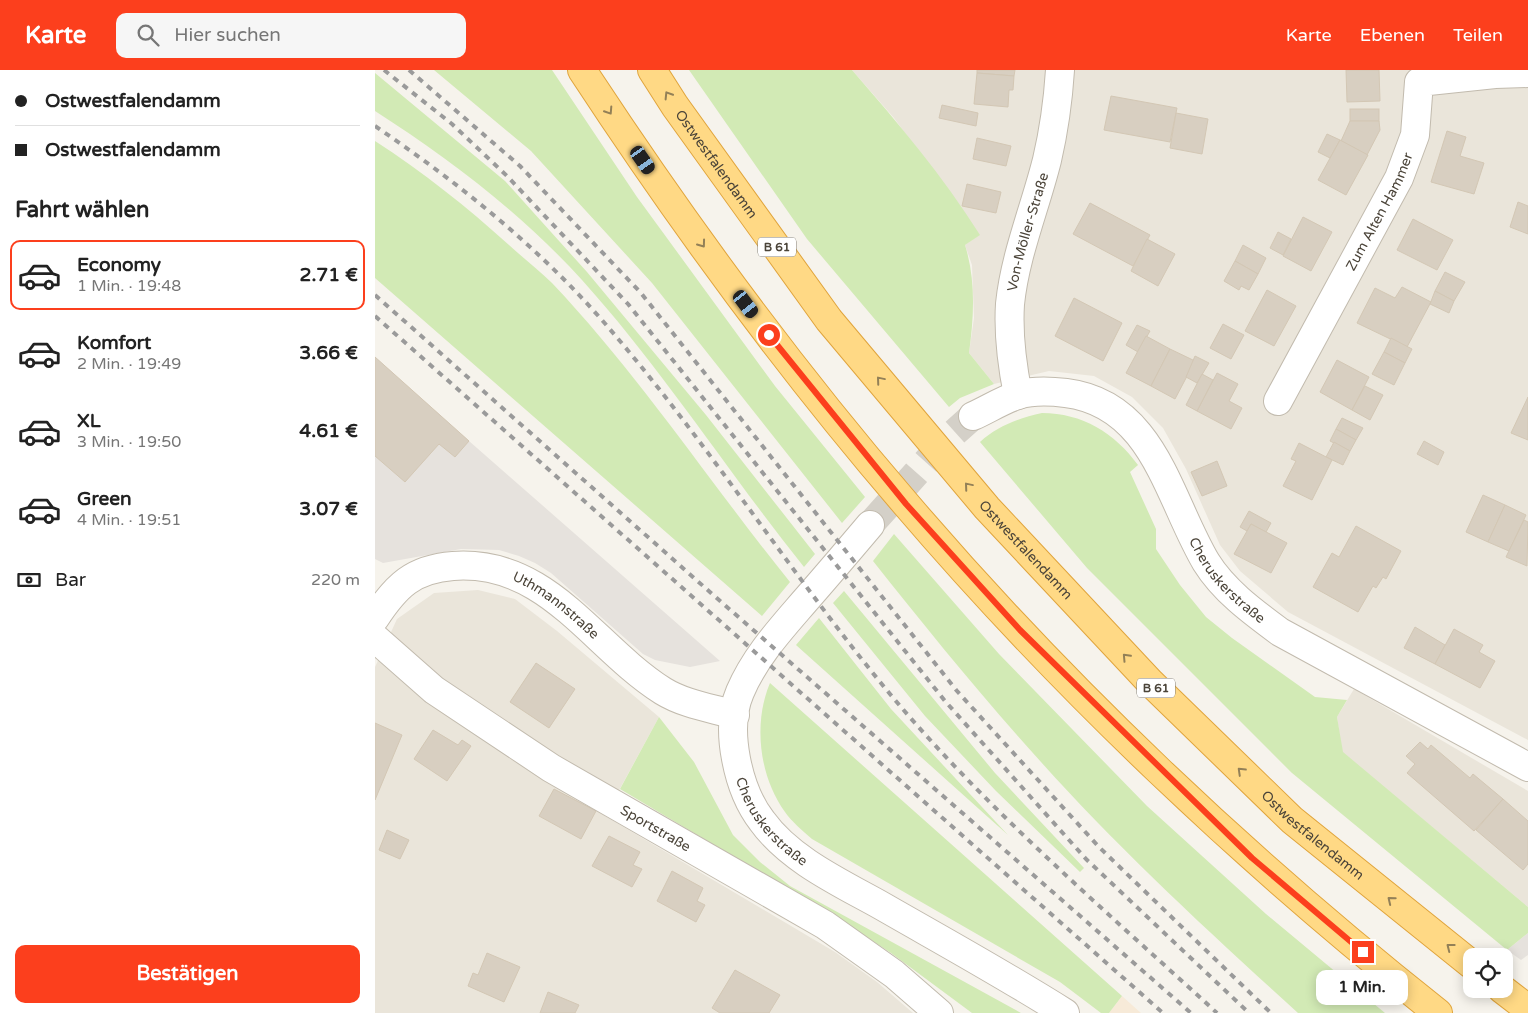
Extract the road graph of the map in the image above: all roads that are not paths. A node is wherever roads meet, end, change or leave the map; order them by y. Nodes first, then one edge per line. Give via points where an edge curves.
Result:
1 (582, 70) edge
2 (652, 70) edge
3 (1060, 70) edge
4 (1495, 72) edge
5 (1528, 73) edge
6 (1018, 395) junction
7 (1278, 401) dead end
8 (973, 416) tunnel mouth
9 (870, 525) tunnel mouth
10 (375, 618) edge
11 (375, 638) edge
12 (735, 715) junction
13 (1528, 767) edge
14 (1463, 958) edge
15 (1513, 997) edge
16 (1528, 1009) edge
17 (939, 1013) edge
18 (1065, 1013) edge
19 (1438, 1013) edge

1 -> 19 highway via 699,241 781,350 913,512 1020,630 1252,858
14 -> 2 highway, Ostwestfalendamm / B 61 via 1292,820 1149,682 987,508 829,320
3 - 6 street, Von-Möller-Straße via 1047,160 1018,259 1010,304 1010,346
4 - 5 street, Zum Alten Hammer
4 - 7 street, Zum Alten Hammer via 1419,82 1415,135 1399,178
6 - 8 street, Cheruskerstraße
6 - 13 street, Cheruskerstraße via 1047,391 1088,396 1118,412 1146,441 1207,563 1226,588 1249,609 1280,632
9 - 12 street, Cheruskerstraße via 765,647 739,694
10 - 12 street, Uthmannstraße via 391,594 419,573 473,565 498,569 519,576 547,592 663,691 690,703
11 - 17 street, Sportstraße via 434,690 543,763 825,926 893,974
12 - 18 street, Cheruskerstraße via 735,750 742,786 762,822 788,848 826,875
15 - 16 highway

